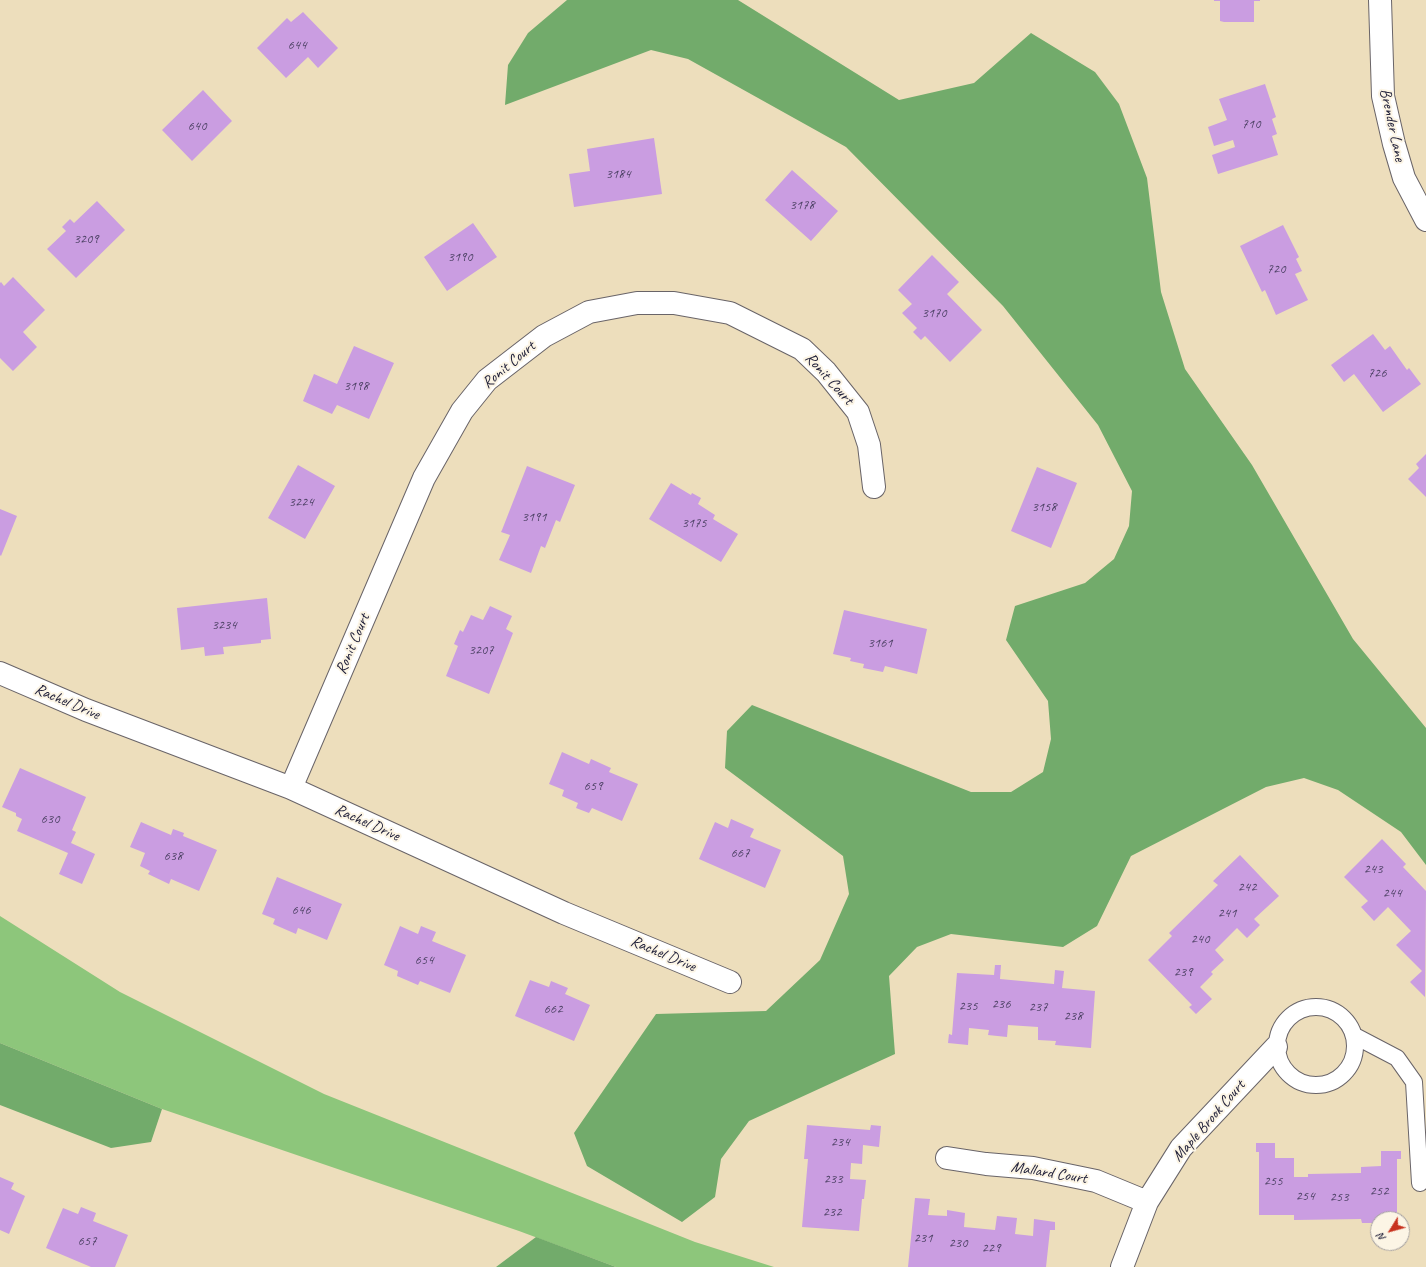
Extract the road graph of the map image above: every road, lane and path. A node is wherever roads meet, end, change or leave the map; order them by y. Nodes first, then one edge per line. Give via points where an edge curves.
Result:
1 (1380, 0) edge
2 (1426, 220) edge
3 (874, 487) dead end
4 (0, 673) edge
5 (291, 788) junction
6 (730, 982) dead end
7 (1355, 1036) junction
8 (1276, 1047) junction
9 (947, 1158) dead end
10 (1420, 1183) dead end
11 (1147, 1202) junction
12 (1122, 1267) edge

1 - 2 street, Brender Lane via 1383,96 1404,178
3 - 5 street, Ronit Court via 869,445 858,412 826,372 802,349 730,312 674,303 637,303 588,312 544,336 487,380 462,411 424,478
4 - 5 street, Rachel Drive via 86,710
5 - 6 street, Rachel Drive via 564,912
7 - 8 lane via 1350,1024 1341,1015 1330,1009 1305,1008 1293,1014 1284,1023 1278,1034
7 - 8 lane via 1356,1049 1346,1073 1336,1081 1323,1086 1309,1086 1296,1081 1286,1072 1279,1060
7 - 10 lane via 1397,1058 1414,1082
8 - 11 street, Maple Brook Court via 1181,1148
9 - 11 street, Mallard Court via 1032,1168 1096,1181
11 - 12 street, Maple Brook Court

